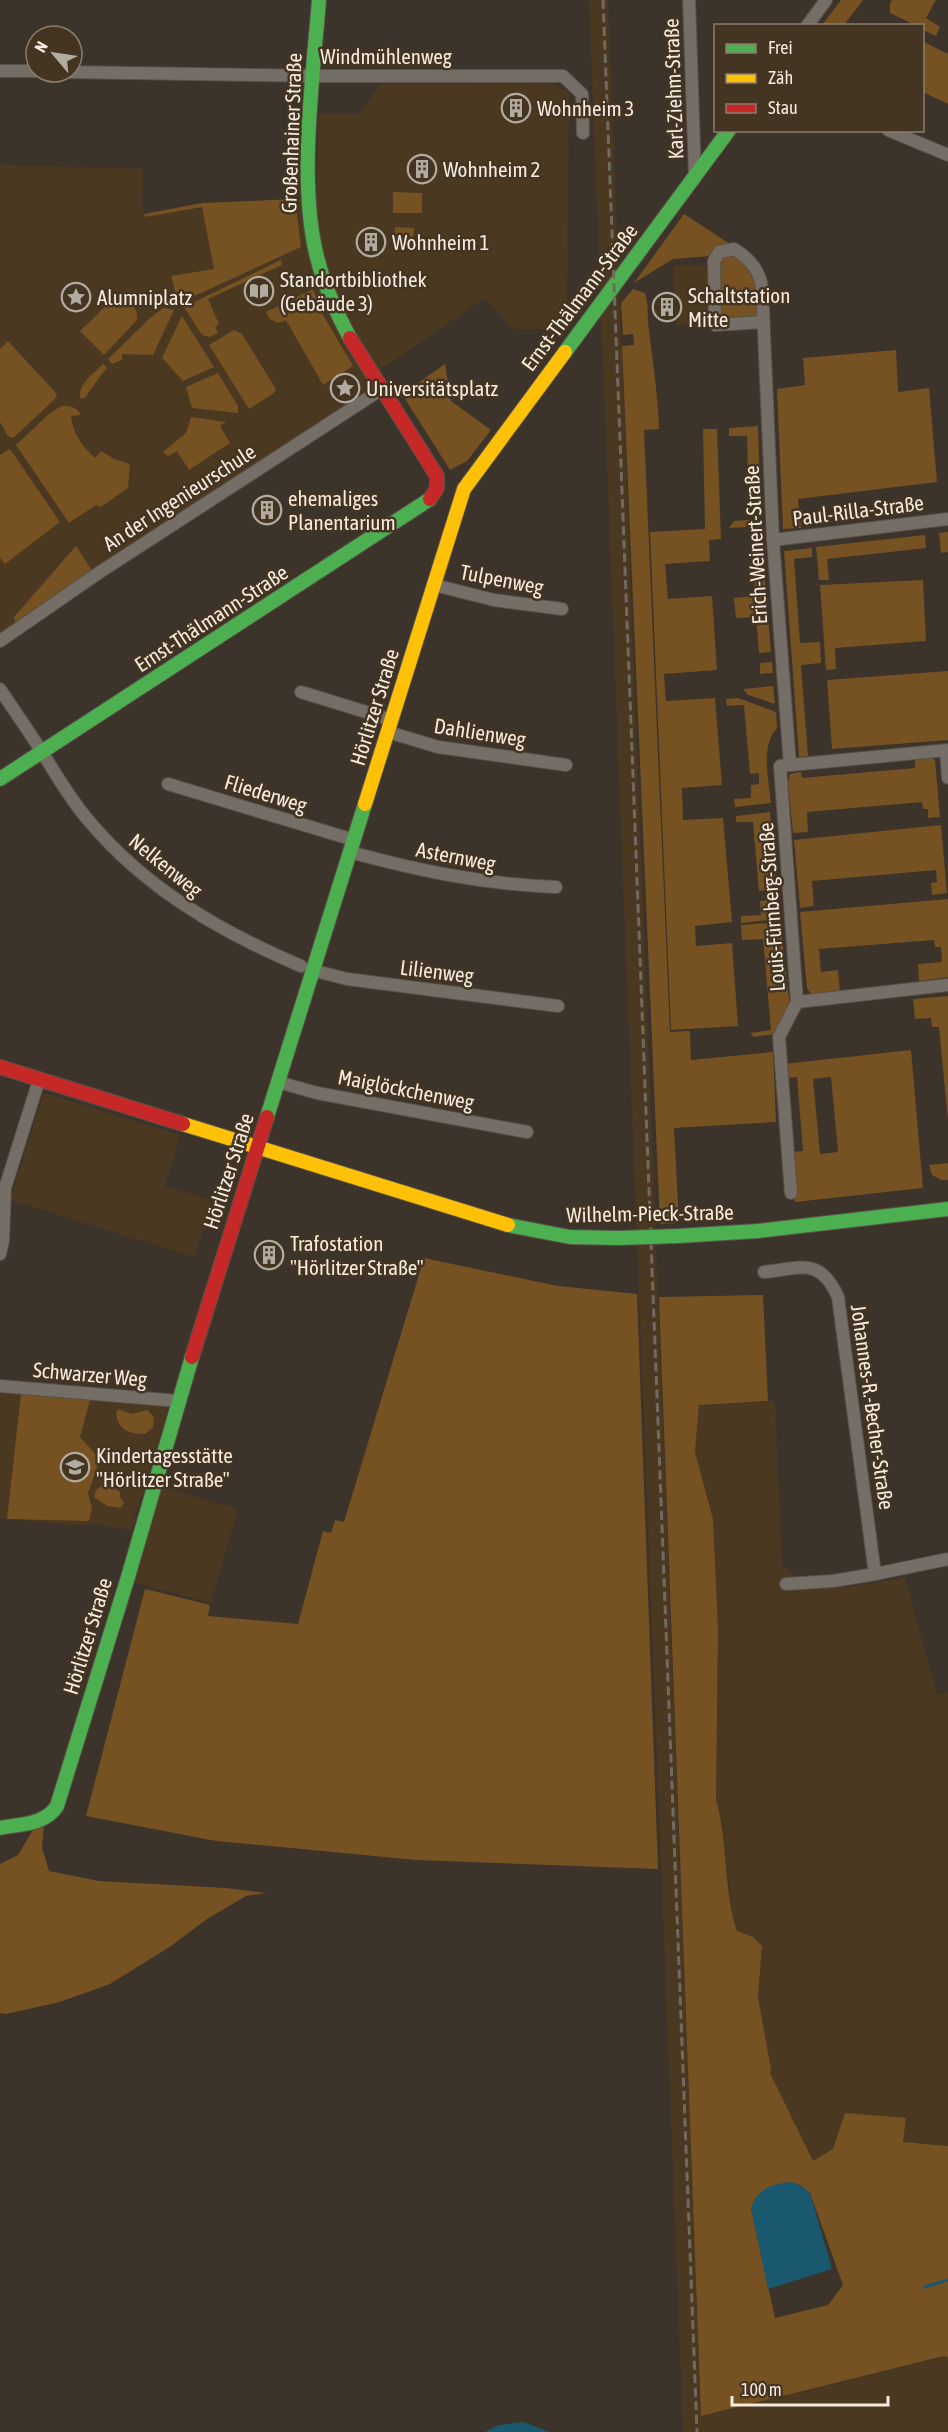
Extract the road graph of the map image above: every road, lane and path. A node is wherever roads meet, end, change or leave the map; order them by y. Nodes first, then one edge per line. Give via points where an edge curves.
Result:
1 (319, 0) edge
2 (689, 0) edge
3 (826, 0) edge
4 (808, 24) edge
5 (0, 70) edge
6 (24, 71) edge
7 (84, 72) edge
8 (313, 76) junction
9 (728, 132) edge
10 (893, 132) edge
11 (583, 133) dead end
12 (948, 155) edge
13 (695, 176) junction
14 (764, 322) junction
15 (382, 389) junction
16 (438, 486) joint
17 (464, 489) joint
18 (948, 519) edge
19 (773, 540) junction
20 (434, 585) junction
21 (562, 609) dead end
22 (0, 641) edge
23 (0, 689) edge
24 (301, 692) dead end
25 (390, 726) junction
26 (42, 751) junction
27 (947, 751) edge
28 (566, 765) dead end
29 (785, 765) junction
30 (948, 778) edge
31 (0, 779) edge
32 (168, 784) dead end
33 (352, 846) junction
34 (556, 887) dead end
35 (306, 968) junction
36 (948, 985) edge
37 (798, 1002) junction
38 (558, 1006) dead end
39 (0, 1067) edge
40 (39, 1080) junction
41 (278, 1082) junction
42 (527, 1132) dead end
43 (257, 1148) junction
44 (791, 1193) dead end
45 (948, 1209) edge
46 (0, 1254) edge
47 (764, 1272) dead end
48 (0, 1386) edge
49 (178, 1401) junction
50 (948, 1558) edge
51 (875, 1574) junction
52 (786, 1584) dead end
53 (0, 1828) edge

1 - 8 main road, Großenhainer Straße
2 - 13 street, Karl-Ziehm-Straße
3 - 4 street
5 - 6 street
7 - 8 street, Windmühlenweg
8 - 11 street, Windmühlenweg via 563,76 582,94
8 - 15 main road, Großenhainer Straße via 307,164 312,244 331,302
9 - 13 main road, Ernst-Thälmann-Straße
10 - 12 street
13 - 17 main road, Ernst-Thälmann-Straße
14 - 14 street, Erich-Weinert-Straße via 762,287 755,267 734,249 719,252 714,261 715,325
14 - 19 street, Erich-Weinert-Straße
15 - 16 main road, Großenhainer Straße via 433,469
15 - 22 street, An der Ingenieurschule via 114,562
16 - 26 main road, Ernst-Thälmann-Straße via 432,499
17 - 20 main road, Hörlitzer Straße
18 - 19 street, Paul-Rilla-Straße
19 - 29 street, Erich-Weinert-Straße
20 - 21 street, Tulpenweg via 494,600
20 - 25 main road, Hörlitzer Straße
23 - 26 street
24 - 25 street, Dahlienweg
25 - 28 street, Dahlienweg via 438,747
25 - 33 main road, Hörlitzer Straße
26 - 31 main road, Ernst-Thälmann-Straße
26 - 35 street, Nelkenweg via 87,820 172,898 250,944
27 - 29 street
27 - 30 street
29 - 37 street, Louis-Fürnberg-Straße
32 - 33 street, Fliederweg
33 - 34 street, Asternweg via 421,871 507,885
33 - 35 main road, Hörlitzer Straße
35 - 38 street, Lilienweg via 347,979
35 - 41 main road, Hörlitzer Straße
36 - 37 street, Louis-Fürnberg-Straße
37 - 44 street via 779,1037
39 - 40 main road, Wilhelm-Pieck-Straße
40 - 43 main road, Wilhelm-Pieck-Straße
40 - 46 street via 5,1188
41 - 42 street, Maiglöckchenweg via 317,1093
41 - 43 main road, Hörlitzer Straße
43 - 45 main road, Wilhelm-Pieck-Straße, bridge via 513,1227 570,1237 758,1232
43 - 49 main road, Hörlitzer Straße
47 - 51 street, Johannes-R.-Becher-Straße via 815,1269 831,1281 838,1297
48 - 49 street, Schwarzer Weg
49 - 53 main road, Hörlitzer Straße via 57,1806 41,1820
50 - 51 street
51 - 52 street

